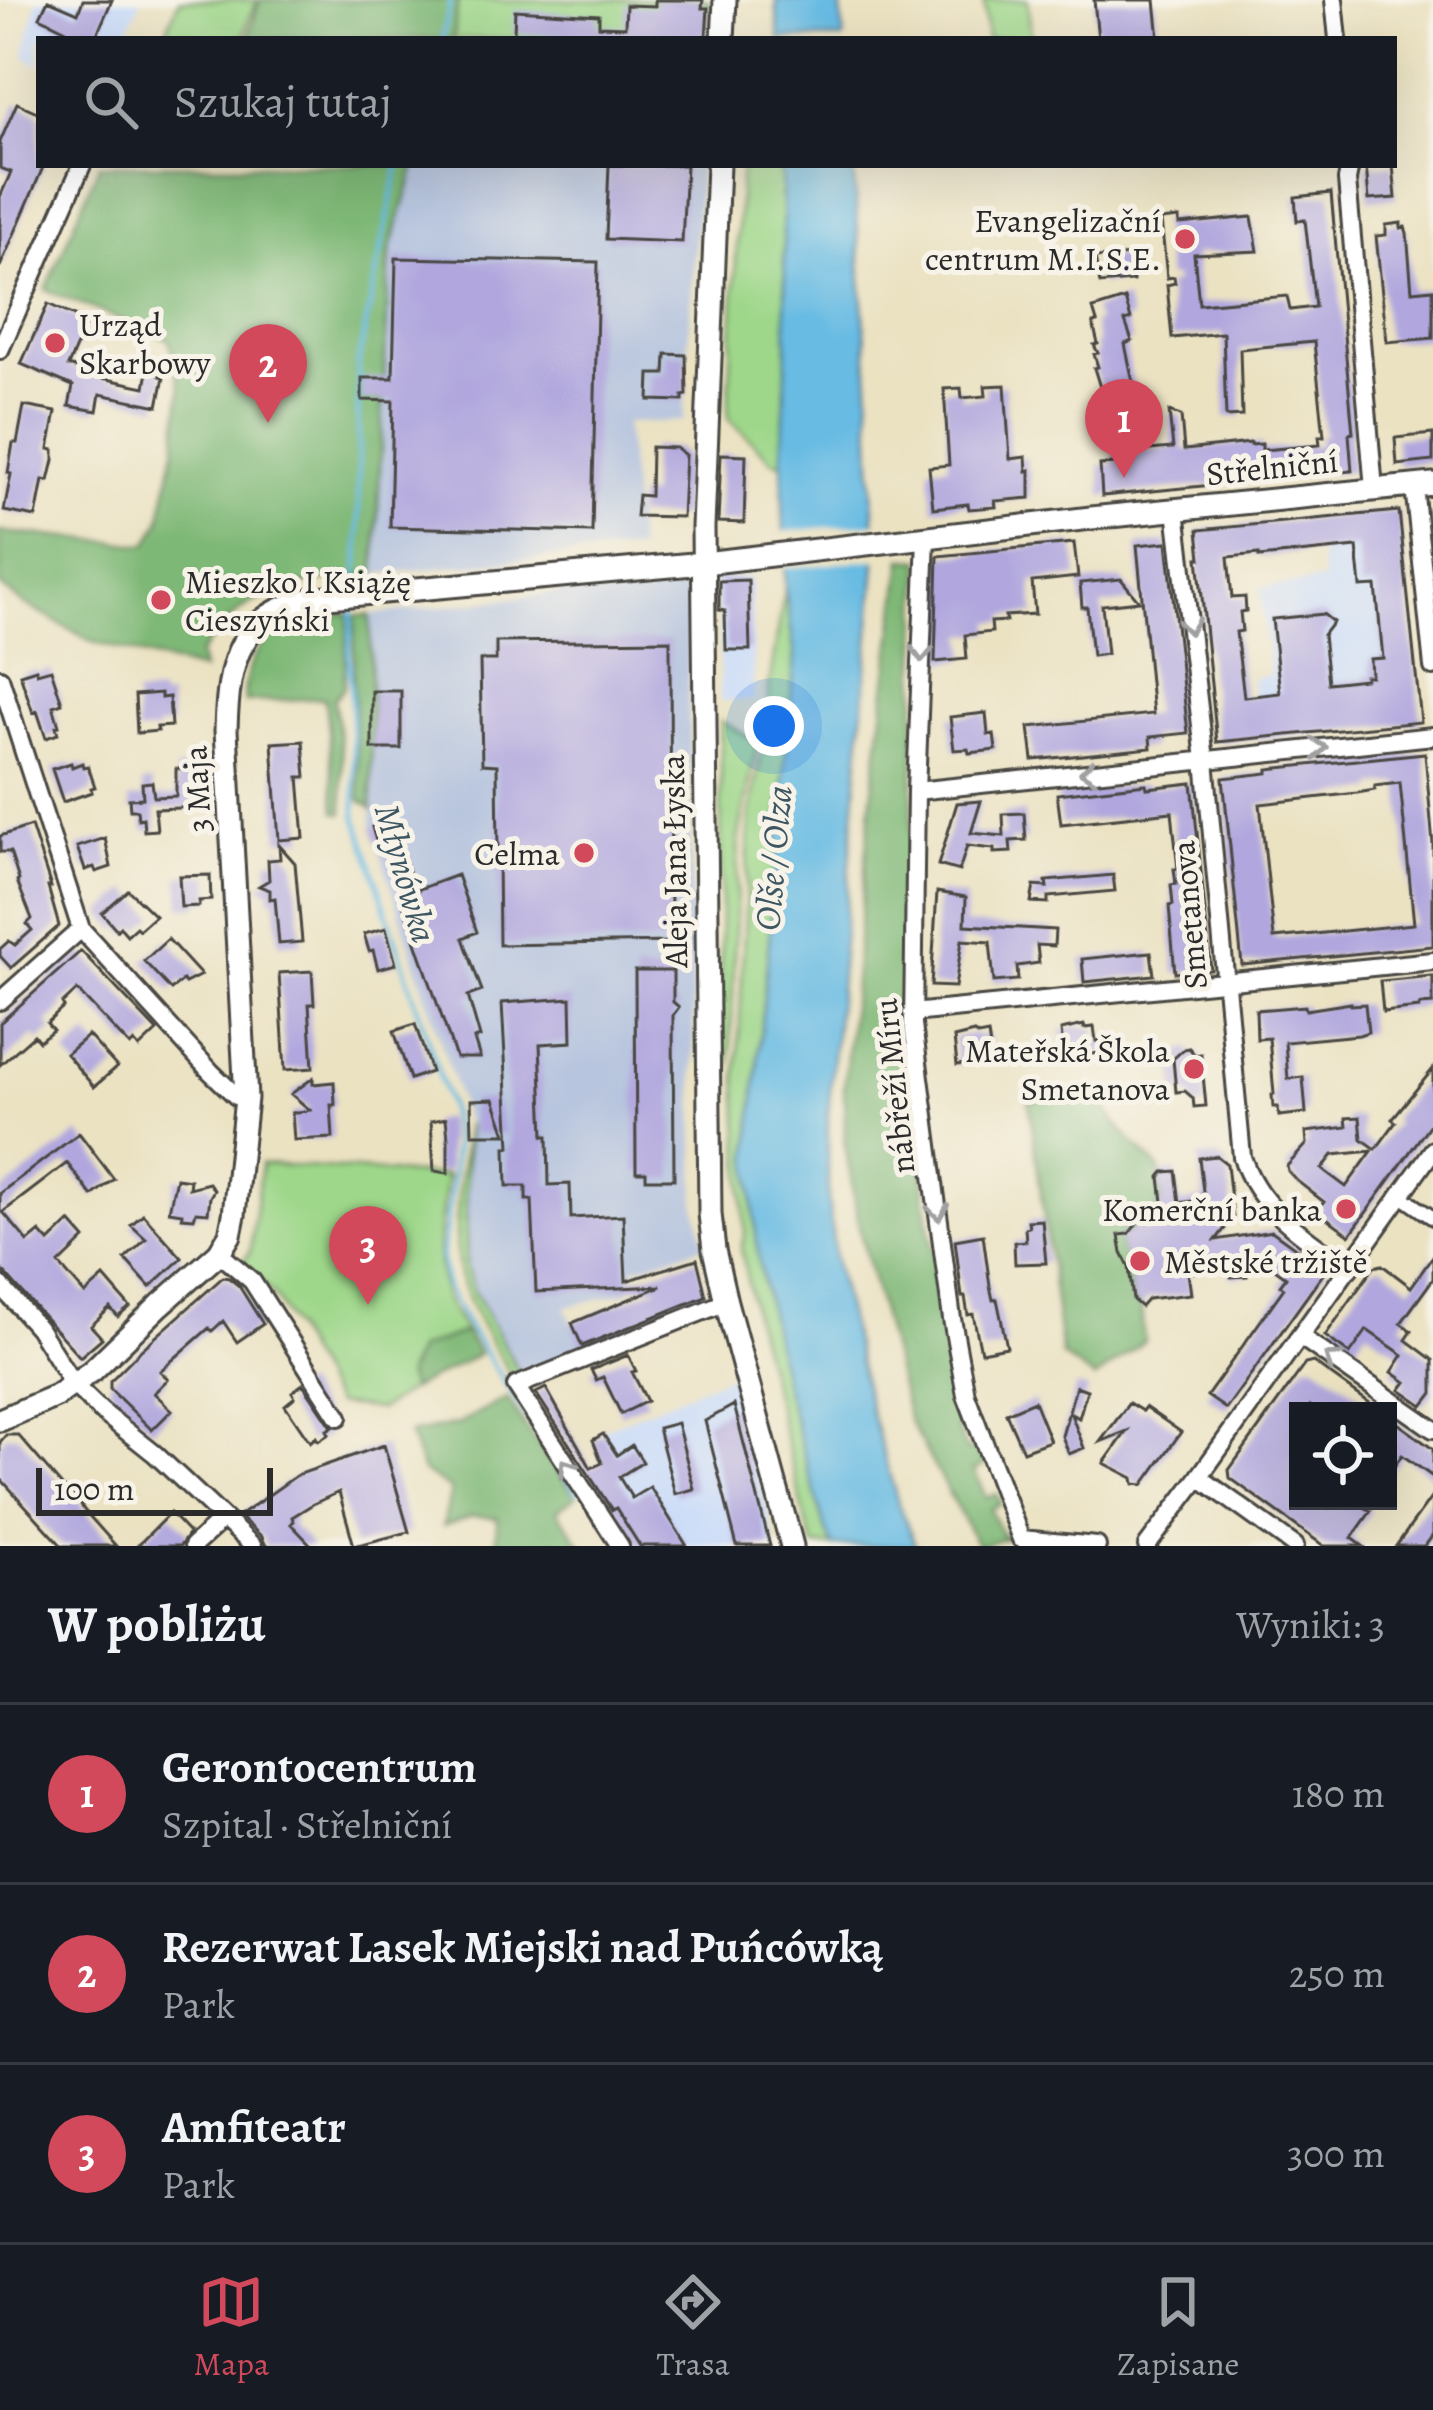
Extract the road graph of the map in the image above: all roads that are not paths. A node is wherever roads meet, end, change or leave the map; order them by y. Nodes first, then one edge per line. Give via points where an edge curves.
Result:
1 (725, 0) edge
2 (1334, 0) edge
3 (724, 36) edge
4 (1338, 36) edge
5 (81, 168) edge
6 (718, 168) edge
7 (1349, 168) edge
8 (0, 350) edge
9 (1423, 485) edge
10 (1374, 489) junction
11 (1176, 510) junction
12 (926, 537) junction
13 (744, 557) joint
14 (704, 563) junction
15 (1433, 667) edge
16 (0, 678) edge
17 (1433, 736) edge
18 (1204, 760) junction
19 (916, 791) junction
20 (81, 929) junction
21 (1433, 961) edge
22 (1226, 983) junction
23 (1, 998) edge
24 (913, 1013) junction
25 (246, 1098) junction
26 (1433, 1150) edge
27 (1400, 1195) junction
28 (1433, 1218) edge
29 (220, 1253) junction
30 (1349, 1269) junction
31 (0, 1285) edge
32 (726, 1302) junction
33 (1301, 1336) junction
34 (74, 1384) junction
35 (339, 1417) dead end
36 (0, 1420) edge
37 (1433, 1429) edge
38 (1199, 1477) junction
39 (224, 1519) junction
40 (193, 1546) edge
41 (253, 1546) edge
42 (620, 1546) edge
43 (792, 1546) edge
44 (1097, 1546) edge
45 (1147, 1546) edge
46 (1295, 1546) edge

1 - 3 street
2 - 4 street
5 - 8 street
6 - 14 street, Aleja Jana Łyska
7 - 10 street
9 - 10 street, Střelniční
9 - 15 street
10 - 11 street, Střelniční
11 - 12 street, Střelniční
11 -> 18 street, Smetanova
12 - 13 street, Střelniční
12 -> 19 street, nábřeží Míru
13 - 14 street, 3 Maja
14 - 25 street, 3 Maja via 354,594 283,606 249,632 227,686 226,730
14 - 32 street, Aleja Jana Łyska via 710,1214
16 - 20 street
18 -> 17 street
18 -> 19 street
18 - 22 street, Smetanova
19 - 24 street, nábřeží Míru
20 - 23 street
20 - 25 street via 211,1072
21 - 22 street
22 - 24 street
22 - 30 street, Smetanova via 1249,1179 1275,1212
24 -> 44 street, nábřeží Míru via 966,1395 1021,1540
25 - 29 street, 3 Maja via 234,1215
26 - 27 street
27 - 28 street
27 - 30 street
29 - 34 street
29 - 35 street via 252,1281
30 - 33 street
31 - 34 street
42 -> 32 street via 515,1386
32 - 43 street, Aleja Jana Łyska
37 -> 33 street
33 - 38 street
34 - 36 street
34 - 39 street
38 - 45 street
38 - 46 street
39 - 40 street
39 - 41 street

